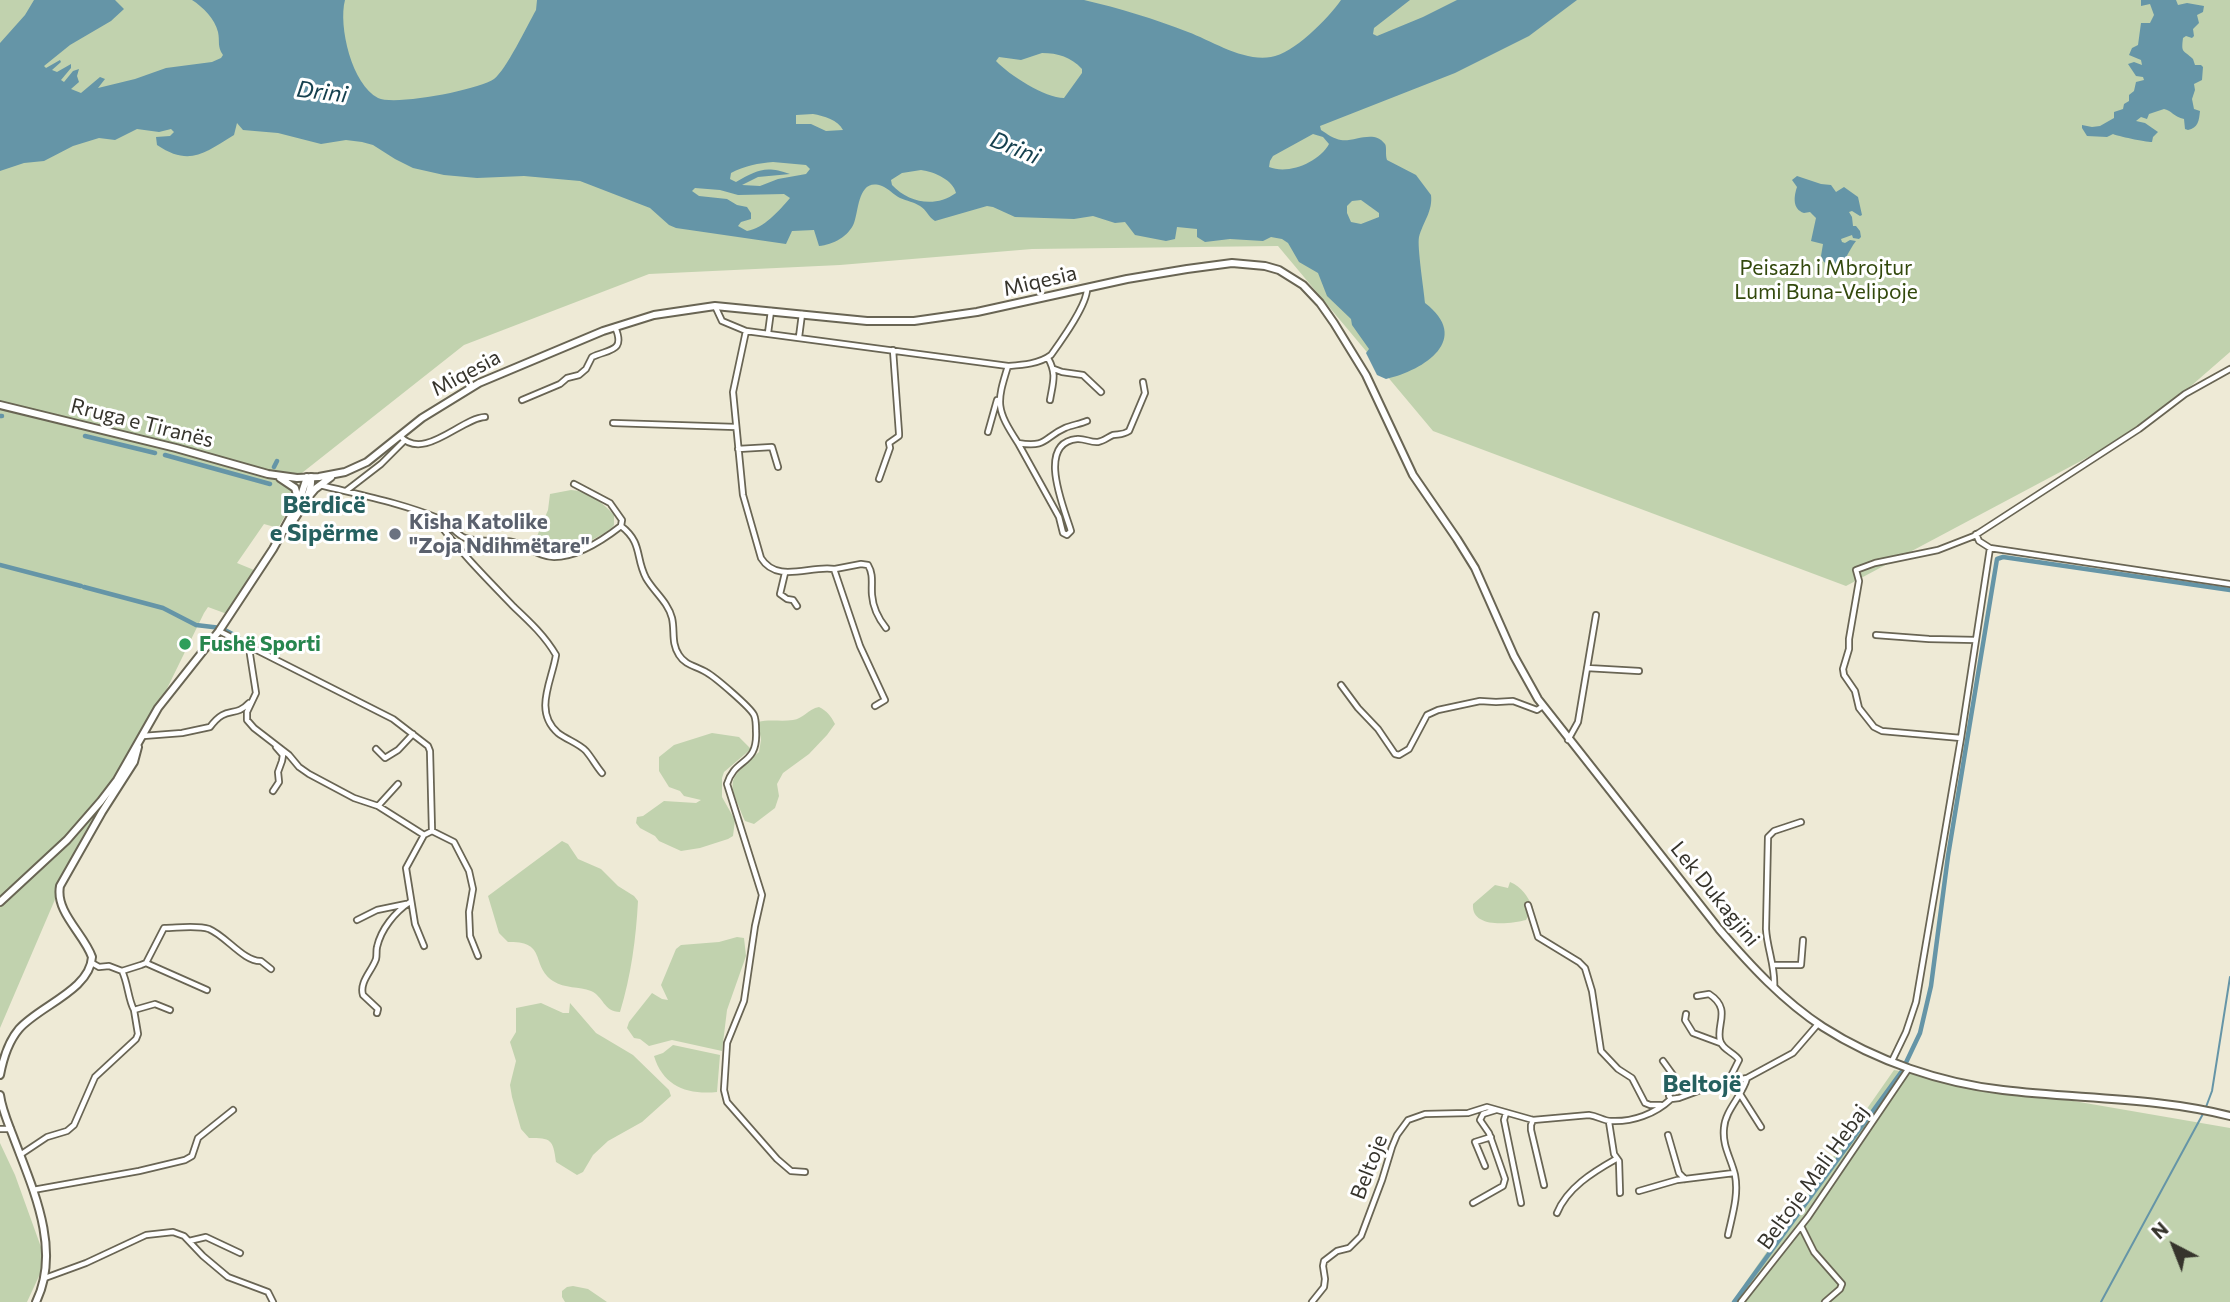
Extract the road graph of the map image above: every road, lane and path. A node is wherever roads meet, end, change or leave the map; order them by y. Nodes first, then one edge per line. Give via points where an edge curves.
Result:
1 (1087, 288) junction
2 (715, 306) junction
3 (771, 311) junction
4 (802, 314) junction
5 (615, 327) junction
6 (746, 331) junction
7 (768, 333) junction
8 (799, 337) junction
9 (893, 350) junction
10 (1048, 358) junction
11 (1008, 366) junction
12 (1054, 369) junction
13 (2230, 369) edge
14 (1143, 382) dead end
15 (1101, 392) dead end
16 (999, 393) junction
17 (1050, 400) dead end
18 (522, 401) dead end
19 (0, 405) edge
20 (485, 417) dead end
21 (1087, 421) dead end
22 (613, 423) dead end
23 (736, 427) junction
24 (988, 432) dead end
25 (402, 439) junction
26 (1018, 443) junction
27 (738, 449) junction
28 (778, 467) dead end
29 (338, 474) junction
30 (275, 475) junction
31 (309, 477) junction
32 (880, 479) dead end
33 (574, 484) dead end
34 (319, 485) junction
35 (345, 492) junction
36 (301, 502) junction
37 (434, 517) junction
38 (621, 526) junction
39 (1976, 534) junction
40 (1990, 548) junction
41 (834, 569) junction
42 (785, 573) junction
43 (2230, 584) edge
44 (797, 606) dead end
45 (1596, 615) dead end
46 (222, 628) junction
47 (886, 628) dead end
48 (1876, 635) dead end
49 (1976, 640) junction
50 (249, 647) junction
51 (1514, 656) joint
52 (1587, 668) junction
53 (1639, 671) dead end
54 (1341, 685) dead end
55 (251, 702) junction
56 (875, 706) dead end
57 (1543, 706) junction
58 (413, 734) junction
59 (1961, 738) junction
60 (140, 739) junction
61 (1569, 740) junction
62 (272, 741) junction
63 (376, 749) dead end
64 (602, 773) dead end
65 (398, 784) dead end
66 (273, 791) dead end
67 (378, 806) junction
68 (1801, 821) dead end
69 (432, 831) junction
70 (424, 835) junction
71 (0, 902) edge
72 (409, 903) junction
73 (1528, 905) dead end
74 (357, 920) dead end
75 (1803, 940) dead end
76 (424, 946) dead end
77 (478, 956) dead end
78 (92, 963) junction
79 (146, 963) junction
80 (1773, 964) junction
81 (271, 969) dead end
82 (121, 971) junction
83 (1774, 988) junction
84 (207, 990) dead end
85 (1697, 996) dead end
86 (134, 1010) junction
87 (170, 1010) dead end
88 (377, 1013) dead end
89 (1686, 1014) dead end
90 (1818, 1023) junction
91 (1721, 1044) junction
92 (1663, 1061) dead end
93 (1894, 1062) junction
94 (1908, 1067) junction
95 (0, 1075) edge
96 (1747, 1078) junction
97 (1734, 1081) junction
98 (1740, 1094) junction
99 (0, 1096) edge
100 (1669, 1101) junction
101 (233, 1110) dead end
102 (1496, 1110) junction
103 (1506, 1114) junction
104 (2230, 1116) edge
105 (1533, 1120) junction
106 (1609, 1122) junction
107 (1761, 1127) dead end
108 (0, 1129) edge
109 (11, 1129) junction
110 (1668, 1135) dead end
111 (1491, 1137) junction
112 (20, 1155) junction
113 (1615, 1159) junction
114 (1485, 1166) dead end
115 (805, 1172) dead end
116 (1735, 1173) junction
117 (1685, 1180) junction
118 (1544, 1185) dead end
119 (32, 1191) junction
120 (1639, 1191) dead end
121 (1620, 1193) dead end
122 (1473, 1203) dead end
123 (1521, 1203) dead end
124 (1558, 1213) dead end
125 (1801, 1226) junction
126 (1728, 1235) dead end
127 (188, 1241) junction
128 (240, 1253) dead end
129 (45, 1278) junction
130 (36, 1302) edge
131 (273, 1302) edge
132 (1312, 1302) edge
133 (1741, 1302) edge
134 (1825, 1302) edge

1 - 4 main road, Miqesia via 977,313 914,321
1 - 10 street
1 - 51 main road, Miqesia via 1232,263 1279,270 1303,285 1360,364 1413,475 1478,575
2 - 3 main road, Miqesia
2 - 5 main road, Miqesia via 665,312
2 - 6 street via 720,320
3 - 4 main road, Miqesia
3 - 7 street
4 - 8 street
5 - 18 street via 619,335 614,349 592,357 579,375
5 - 25 main road, Miqesia via 468,388 422,418
6 - 7 street
6 - 23 street via 733,387
7 - 8 street
8 - 9 street
9 - 11 street
9 - 32 street via 900,433 889,443
10 - 11 street
10 - 12 street
11 - 16 street
12 - 15 street via 1083,376
12 - 17 street
13 - 39 street via 2185,394 2138,430
14 - 26 street via 1145,393 1125,434 1098,442 1069,440 1059,452 1056,482 1071,531 1067,535
16 - 24 street
16 - 26 street via 1000,409
19 - 30 main road, Rruga e Tiranës
20 - 25 street via 436,439 414,444
21 - 26 street via 1039,443
22 - 23 street
23 - 27 street
25 - 29 main road, Miqesia
25 - 35 street via 381,464
27 - 28 street via 772,447
27 - 42 street via 743,495 761,558
29 - 31 main road, Rruga e Tiranës
29 - 34 main road
30 - 31 main road, Rruga e Tiranës
30 - 36 main road via 293,486
31 - 36 main road
33 - 38 street via 610,503
34 - 35 street
34 - 36 main road
35 - 37 street
36 - 46 main road
37 - 38 street via 465,538 506,540 549,557 566,556
37 - 64 street via 549,643 556,655 545,694 550,721 558,733 584,749
38 - 115 street via 635,539 644,576 672,617 678,654 754,714 755,751 735,768 727,784 762,895 744,1001 727,1043 724,1090 727,1102 777,1159 792,1171
39 - 40 street
39 - 59 street via 1938,550 1856,570 1859,581 1843,669 1857,704 1878,729
40 - 43 street
40 - 49 street
41 - 42 street
41 - 47 street via 868,565 875,610
41 - 56 street via 885,701
42 - 44 street via 780,594
45 - 52 street
46 - 50 street
46 - 60 main road via 165,699
48 - 49 street
49 - 59 street
50 - 55 street via 256,693
50 - 58 street via 393,719
51 - 57 main road, Lek Dukagjini
52 - 53 street
52 - 61 street via 1578,722
54 - 57 street via 1399,755 1409,749 1427,715 1438,710 1480,701 1513,701 1536,710
55 - 60 street via 240,711 226,712 210,727
55 - 62 street via 247,720
57 - 61 main road, Lek Dukagjini
58 - 63 street via 385,758
58 - 69 street via 430,751
59 - 93 street via 1916,1002
60 - 71 main road via 117,780 75,832
60 - 78 main road via 134,762 60,886 62,905 90,950
61 - 83 main road, Lek Dukagjini via 1719,929
62 - 66 street via 282,755 279,782
62 - 67 street via 309,774
65 - 67 street
67 - 70 street
68 - 80 street via 1768,837 1766,929
69 - 70 street
69 - 77 street via 454,842 469,870 473,889 470,936
70 - 72 street via 406,864
72 - 74 street
72 - 76 street
72 - 88 street via 385,928 362,985 363,995
73 - 100 street via 1538,937 1579,961 1588,973 1601,1051 1632,1079 1645,1102
75 - 80 street via 1801,965
78 - 82 street
78 - 95 main road via 84,978 19,1029
79 - 81 street via 164,928 197,926 217,933
79 - 82 street
79 - 84 street
80 - 83 street
82 - 86 street
83 - 90 main road, Lek Dukagjini
85 - 91 street via 1709,994 1719,1004
86 - 87 street via 155,1004
86 - 112 street via 136,1039 95,1077 74,1125
89 - 91 street via 1693,1032
90 - 93 main road, Lek Dukagjini
90 - 96 street via 1793,1053
91 - 97 street via 1739,1060 1732,1074
92 - 100 street via 1676,1079
93 - 94 main road, Lek Dukagjini
94 - 104 main road, Lek Dukagjini via 2003,1090
94 - 125 street, Beltoje Mali Hebaj
96 - 97 street, Beltoje
96 - 98 street
97 - 100 street, Beltoje
98 - 107 street
98 - 116 street via 1724,1123 1725,1148
99 - 109 main road
100 - 106 street, Beltoje via 1643,1117
101 - 119 street via 198,1138 192,1156 185,1160
102 - 103 street, Beltoje
102 - 111 street via 1480,1117
102 - 132 street, Beltoje via 1487,1107 1468,1113 1425,1114 1408,1120 1391,1147 1361,1236 1324,1261 1324,1287
103 - 105 street, Beltoje
103 - 123 street
105 - 106 street, Beltoje via 1597,1115
105 - 118 street via 1531,1130
106 - 113 street
108 - 109 street
109 - 112 main road
110 - 117 street
111 - 114 street via 1475,1142
111 - 122 street via 1505,1179 1503,1186
112 - 119 main road
113 - 121 street via 1619,1161
113 - 124 street via 1569,1193
116 - 117 street
116 - 126 street via 1736,1202
117 - 120 street
119 - 129 main road via 46,1241
125 - 133 street, Beltoje Mali Hebaj
125 - 134 street via 1814,1252 1842,1284
127 - 128 street via 206,1237
127 - 129 street via 173,1233 146,1235
127 - 131 street via 228,1277 264,1289
129 - 130 main road

